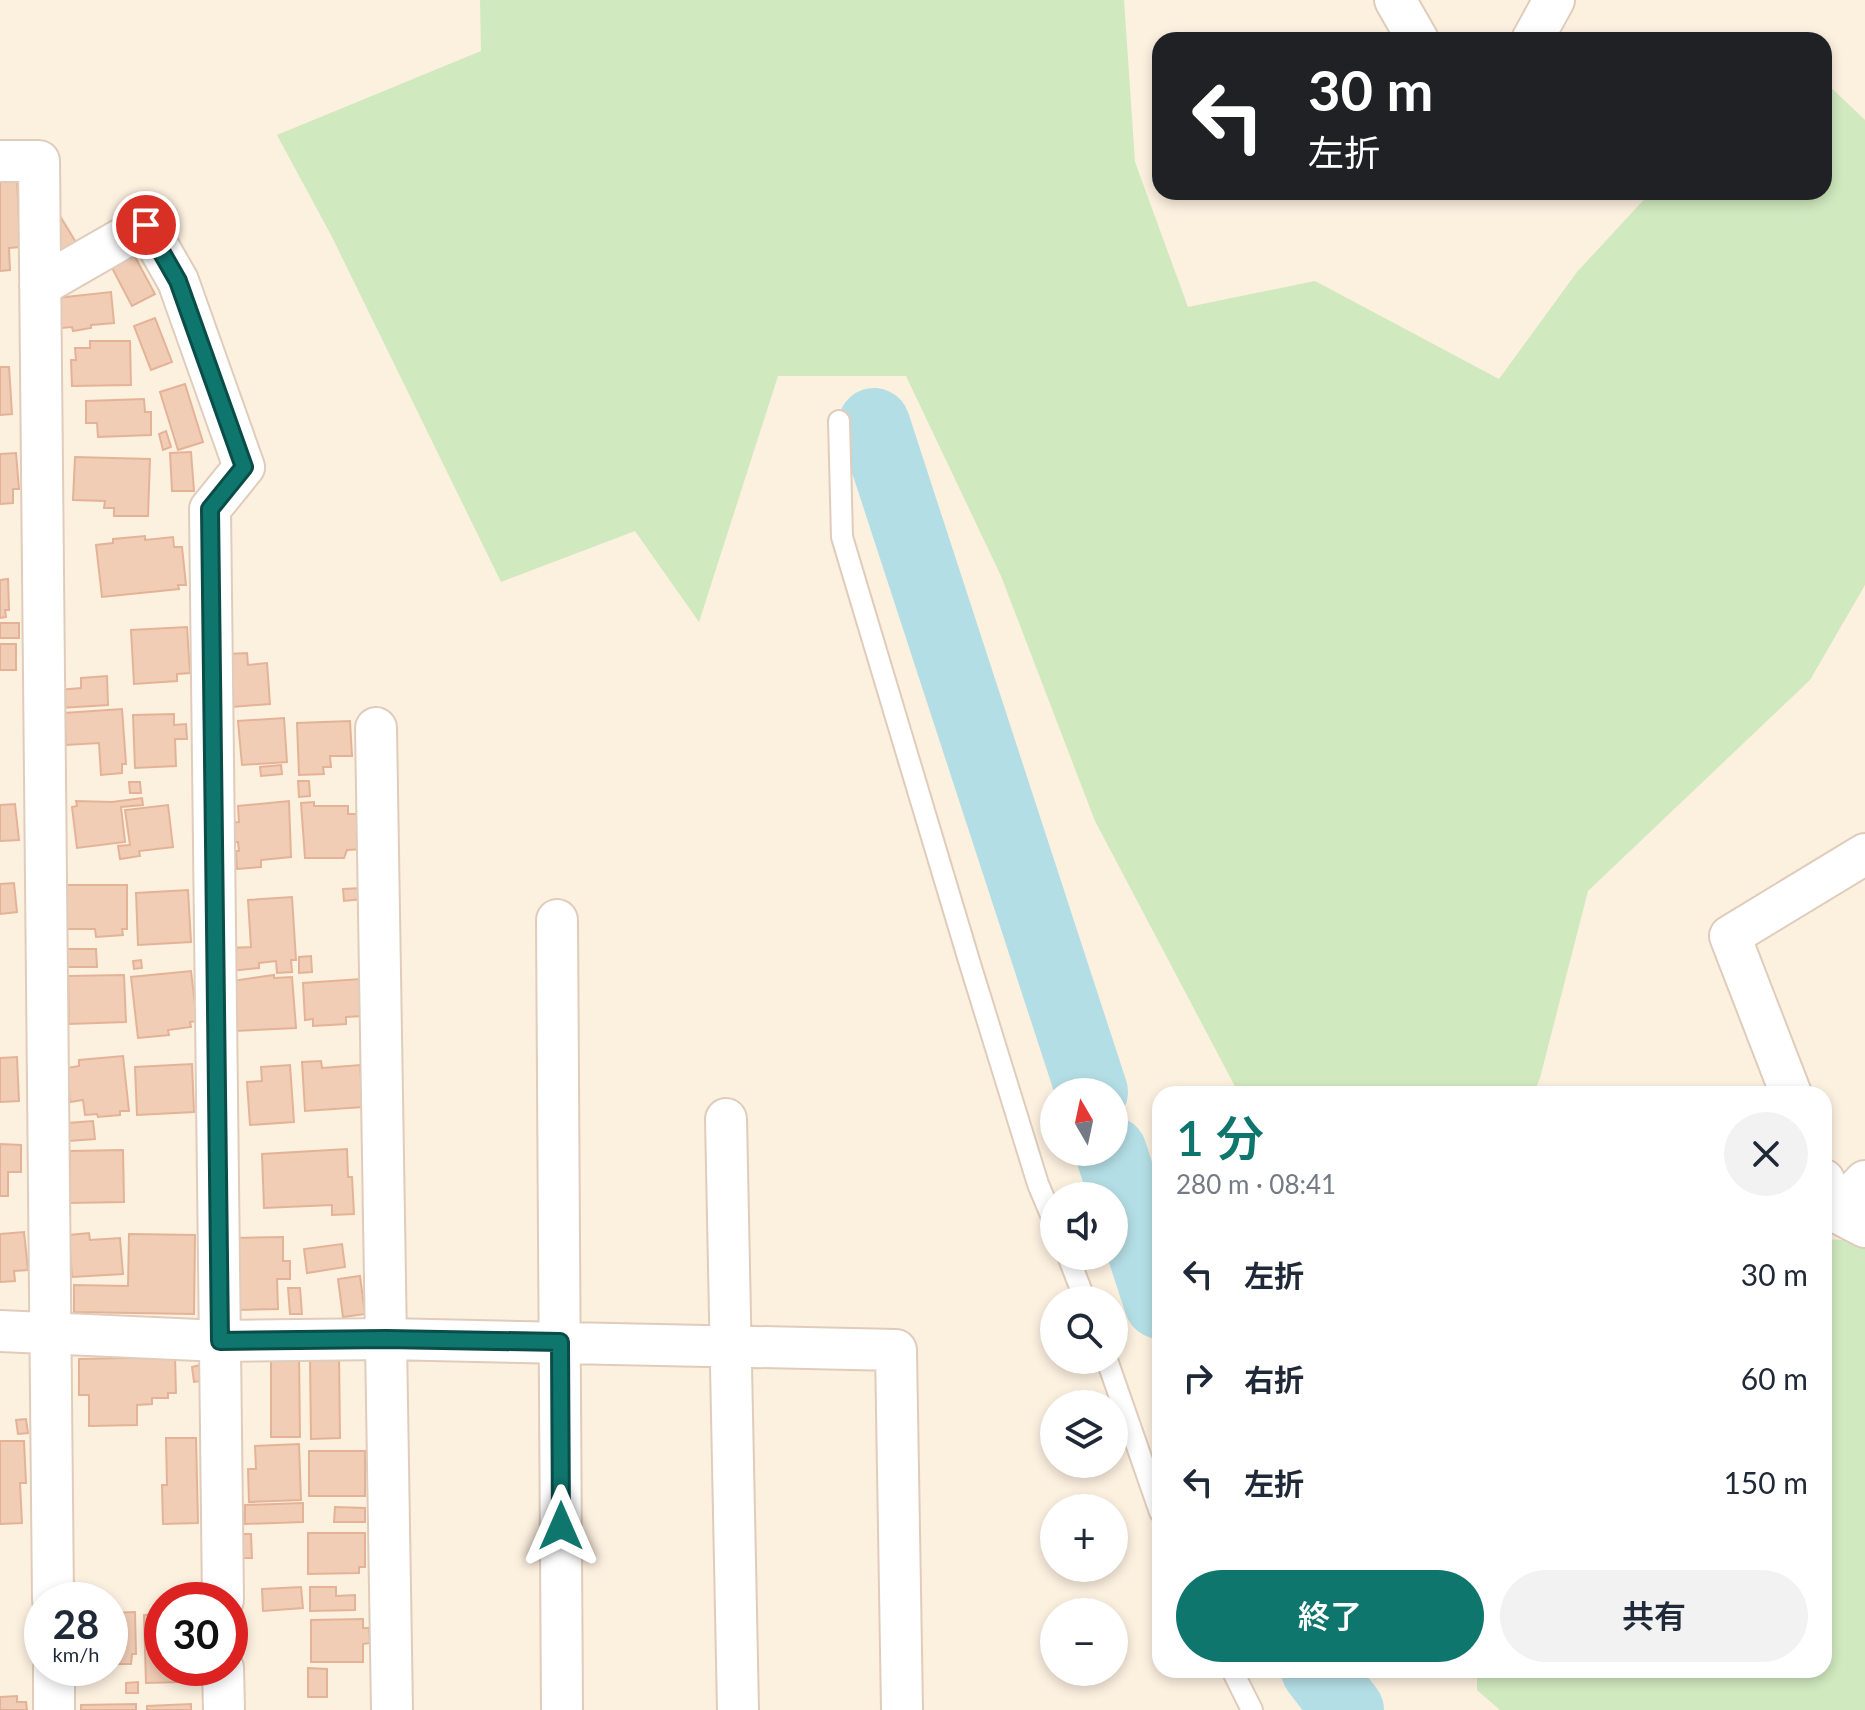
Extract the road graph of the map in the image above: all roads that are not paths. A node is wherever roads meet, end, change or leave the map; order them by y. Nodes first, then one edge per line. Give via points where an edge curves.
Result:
1 (1395, 0) edge
2 (1554, 0) edge
3 (1413, 32) edge
4 (1536, 32) edge
5 (0, 161) edge
6 (40, 286) junction
7 (839, 421) dead end
8 (376, 728) dead end
9 (1865, 854) edge
10 (557, 920) dead end
11 (1788, 1086) edge
12 (726, 1119) dead end
13 (1865, 1181) edge
14 (1040, 1189) edge
15 (1842, 1206) edge
16 (0, 1331) edge
17 (51, 1332) junction
18 (386, 1339) junction
19 (220, 1341) junction
20 (560, 1342) junction
21 (731, 1346) junction
22 (1112, 1374) edge
23 (1152, 1489) edge
24 (53, 1582) edge
25 (223, 1582) edge
26 (1236, 1678) edge
27 (54, 1686) edge
28 (223, 1686) edge
29 (54, 1710) edge
30 (224, 1710) edge
31 (392, 1710) edge
32 (562, 1710) edge
33 (738, 1710) edge
34 (902, 1710) edge
35 (1252, 1710) edge

1 - 3 street
2 - 4 street
5 - 6 street via 39,161
6 - 17 street
6 - 19 street via 146,225 178,281 244,467 210,509
7 - 14 lane via 842,537
8 - 18 street
9 - 11 street via 1730,936
10 - 20 street
12 - 21 street
13 - 15 street
16 - 17 street
17 - 19 street
17 - 24 street
18 - 19 street
18 - 20 street
18 - 31 street
19 - 25 street
20 - 21 street
20 - 32 street
21 - 33 street
21 - 34 street via 896,1350
22 - 23 lane
26 - 35 lane
27 - 29 street
28 - 30 street

